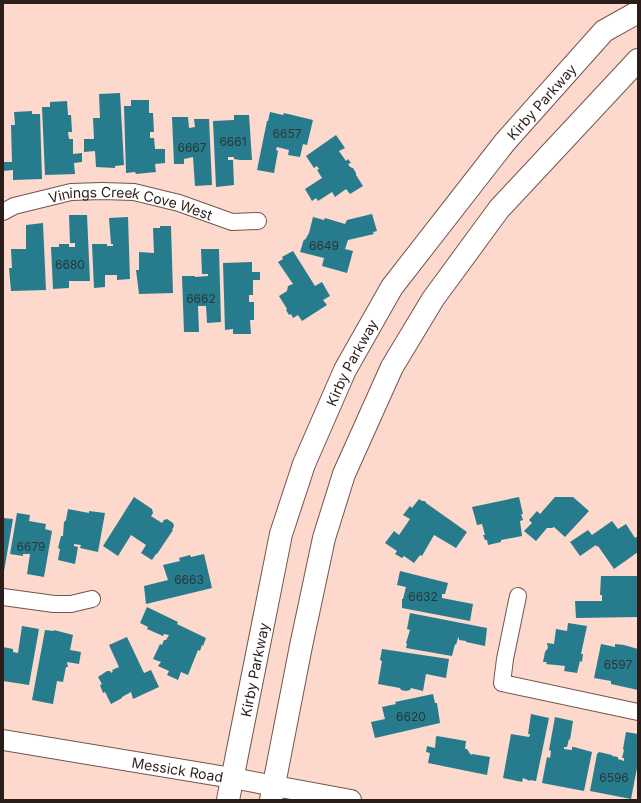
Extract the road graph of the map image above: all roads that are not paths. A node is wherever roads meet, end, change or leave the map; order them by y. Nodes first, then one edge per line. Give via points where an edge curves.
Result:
1 (638, 12) edge
2 (638, 60) edge
3 (3, 212) edge
4 (258, 221) dead end
5 (3, 596) edge
6 (518, 596) dead end
7 (92, 600) dead end
8 (638, 712) edge
9 (3, 740) edge
10 (232, 778) junction
11 (272, 793) edge
12 (228, 800) edge
13 (351, 800) edge

1 - 10 main road, Kirby Parkway via 604,31 505,142 392,287 345,370 304,464 281,534
2 - 11 main road via 499,209 433,299 392,367 344,474 324,538
3 - 4 street, Vinings Creek Cove West via 14,206 71,192 134,192 179,203 232,222
5 - 7 street via 54,604
6 - 8 street via 502,683
9 - 10 street, Messick Road
10 - 11 street, Messick Road
10 - 12 main road, Kirby Parkway
11 - 13 street, Messick Road

